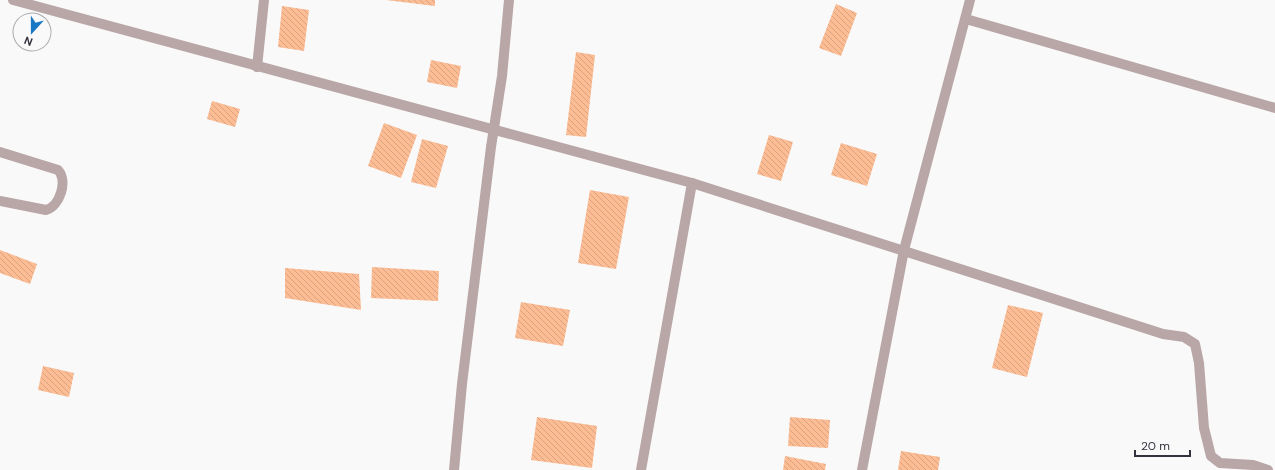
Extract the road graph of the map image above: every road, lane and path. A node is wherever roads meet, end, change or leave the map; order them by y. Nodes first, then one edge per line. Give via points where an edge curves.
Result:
1 (13, 0) edge
2 (264, 0) edge
3 (509, 0) edge
4 (970, 0) edge
5 (966, 19) junction
6 (257, 66) junction
7 (1275, 108) edge
8 (494, 131) junction
9 (0, 152) edge
10 (692, 183) junction
11 (0, 201) edge
12 (904, 250) junction
13 (454, 470) edge
14 (641, 470) edge
15 (862, 470) edge
16 (1268, 470) edge

1 - 6 street
2 - 6 street
3 - 8 street
4 - 5 street
5 - 7 street
5 - 12 street
6 - 8 street
8 - 10 street
8 - 13 street via 462,384
9 - 11 street via 58,170 63,175 63,181 56,204 46,210
10 - 12 street
10 - 14 street
12 - 15 street
12 - 16 street via 1163,334 1184,337 1195,344 1204,428 1211,456 1220,463 1253,465

